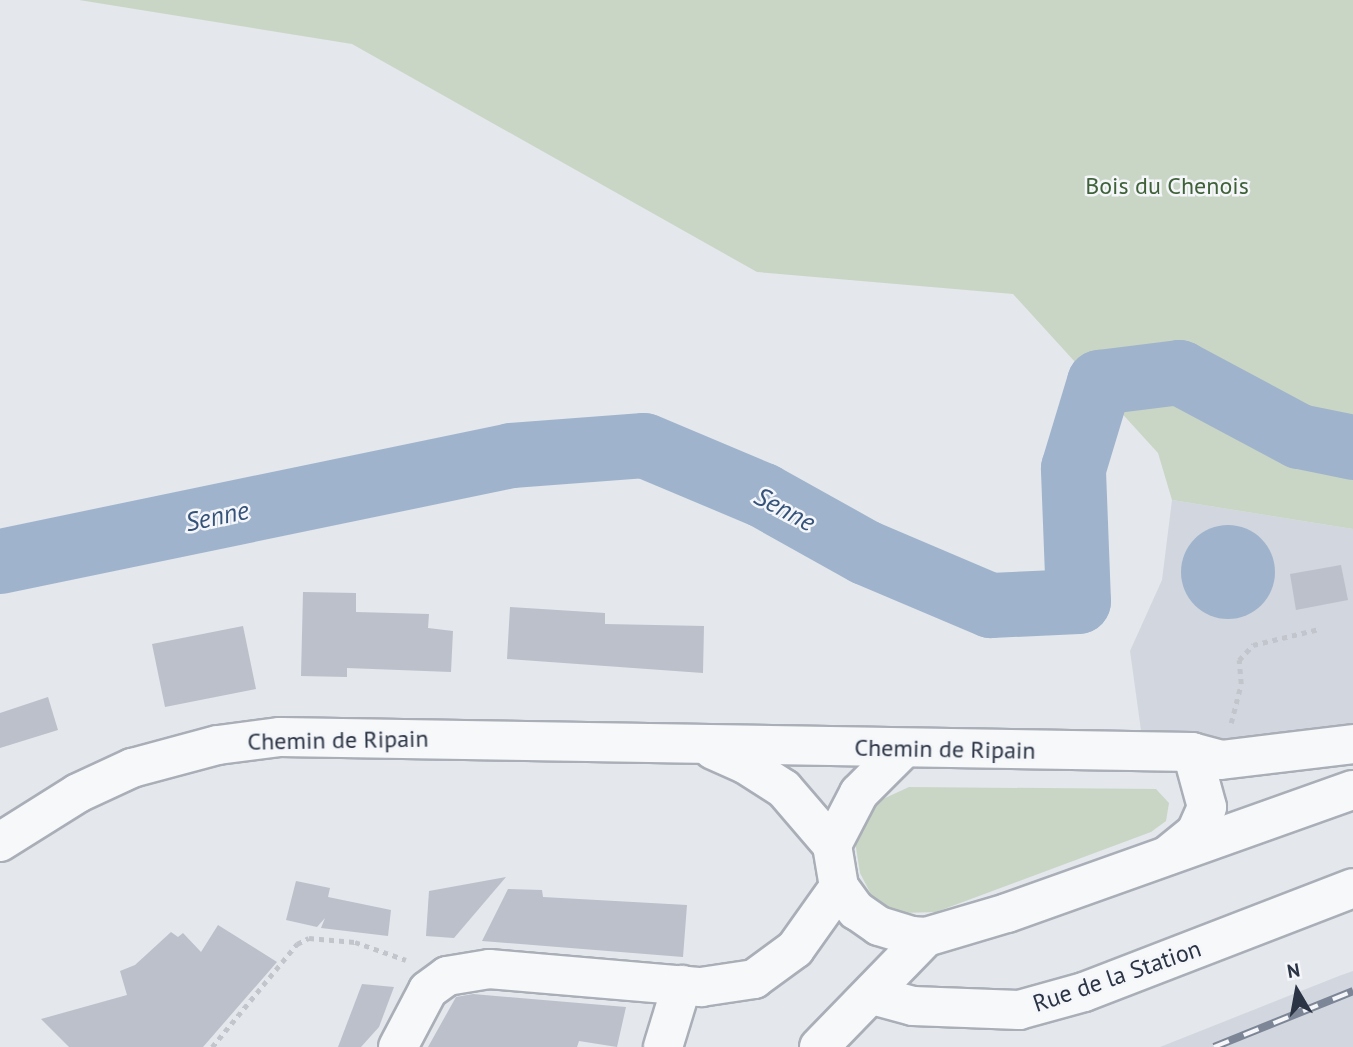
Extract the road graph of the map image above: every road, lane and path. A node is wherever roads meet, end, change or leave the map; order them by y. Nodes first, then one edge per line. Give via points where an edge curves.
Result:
1 (1319, 629) dead end
2 (698, 744) junction
3 (1353, 744) edge
4 (903, 749) junction
5 (1206, 756) junction
6 (1353, 790) edge
7 (0, 842) edge
8 (832, 845) junction
9 (1167, 856) junction
10 (839, 887) junction
11 (1353, 888) edge
12 (926, 937) junction
13 (440, 980) junction
14 (682, 985) junction
15 (872, 995) junction
16 (212, 1047) edge
17 (398, 1047) edge
18 (663, 1047) edge
19 (819, 1047) edge

1 - 5 path via 1253,645 1239,660 1241,684
2 - 4 street, Chemin de Ripain
2 - 7 street, Chemin de Ripain via 360,736 280,737 218,745 132,768 78,793
2 - 8 street, Chemin de Ripain via 745,764 784,789
3 - 5 street, Chemin de Ripain
4 - 5 street, Chemin de Ripain
4 - 8 street via 859,793
5 - 9 street via 1207,807 1196,832
6 - 9 street
8 - 10 street
9 - 12 street
10 - 12 street via 856,909 879,926
10 - 14 street via 795,949 768,972 729,985
11 - 15 street, Rue de la Station via 1084,992 1020,1010 913,1006
12 - 15 street
13 - 14 street via 489,969
13 - 16 path via 386,951 355,942 309,938 297,944
13 - 17 street via 428,990
14 - 18 street
15 - 19 street

